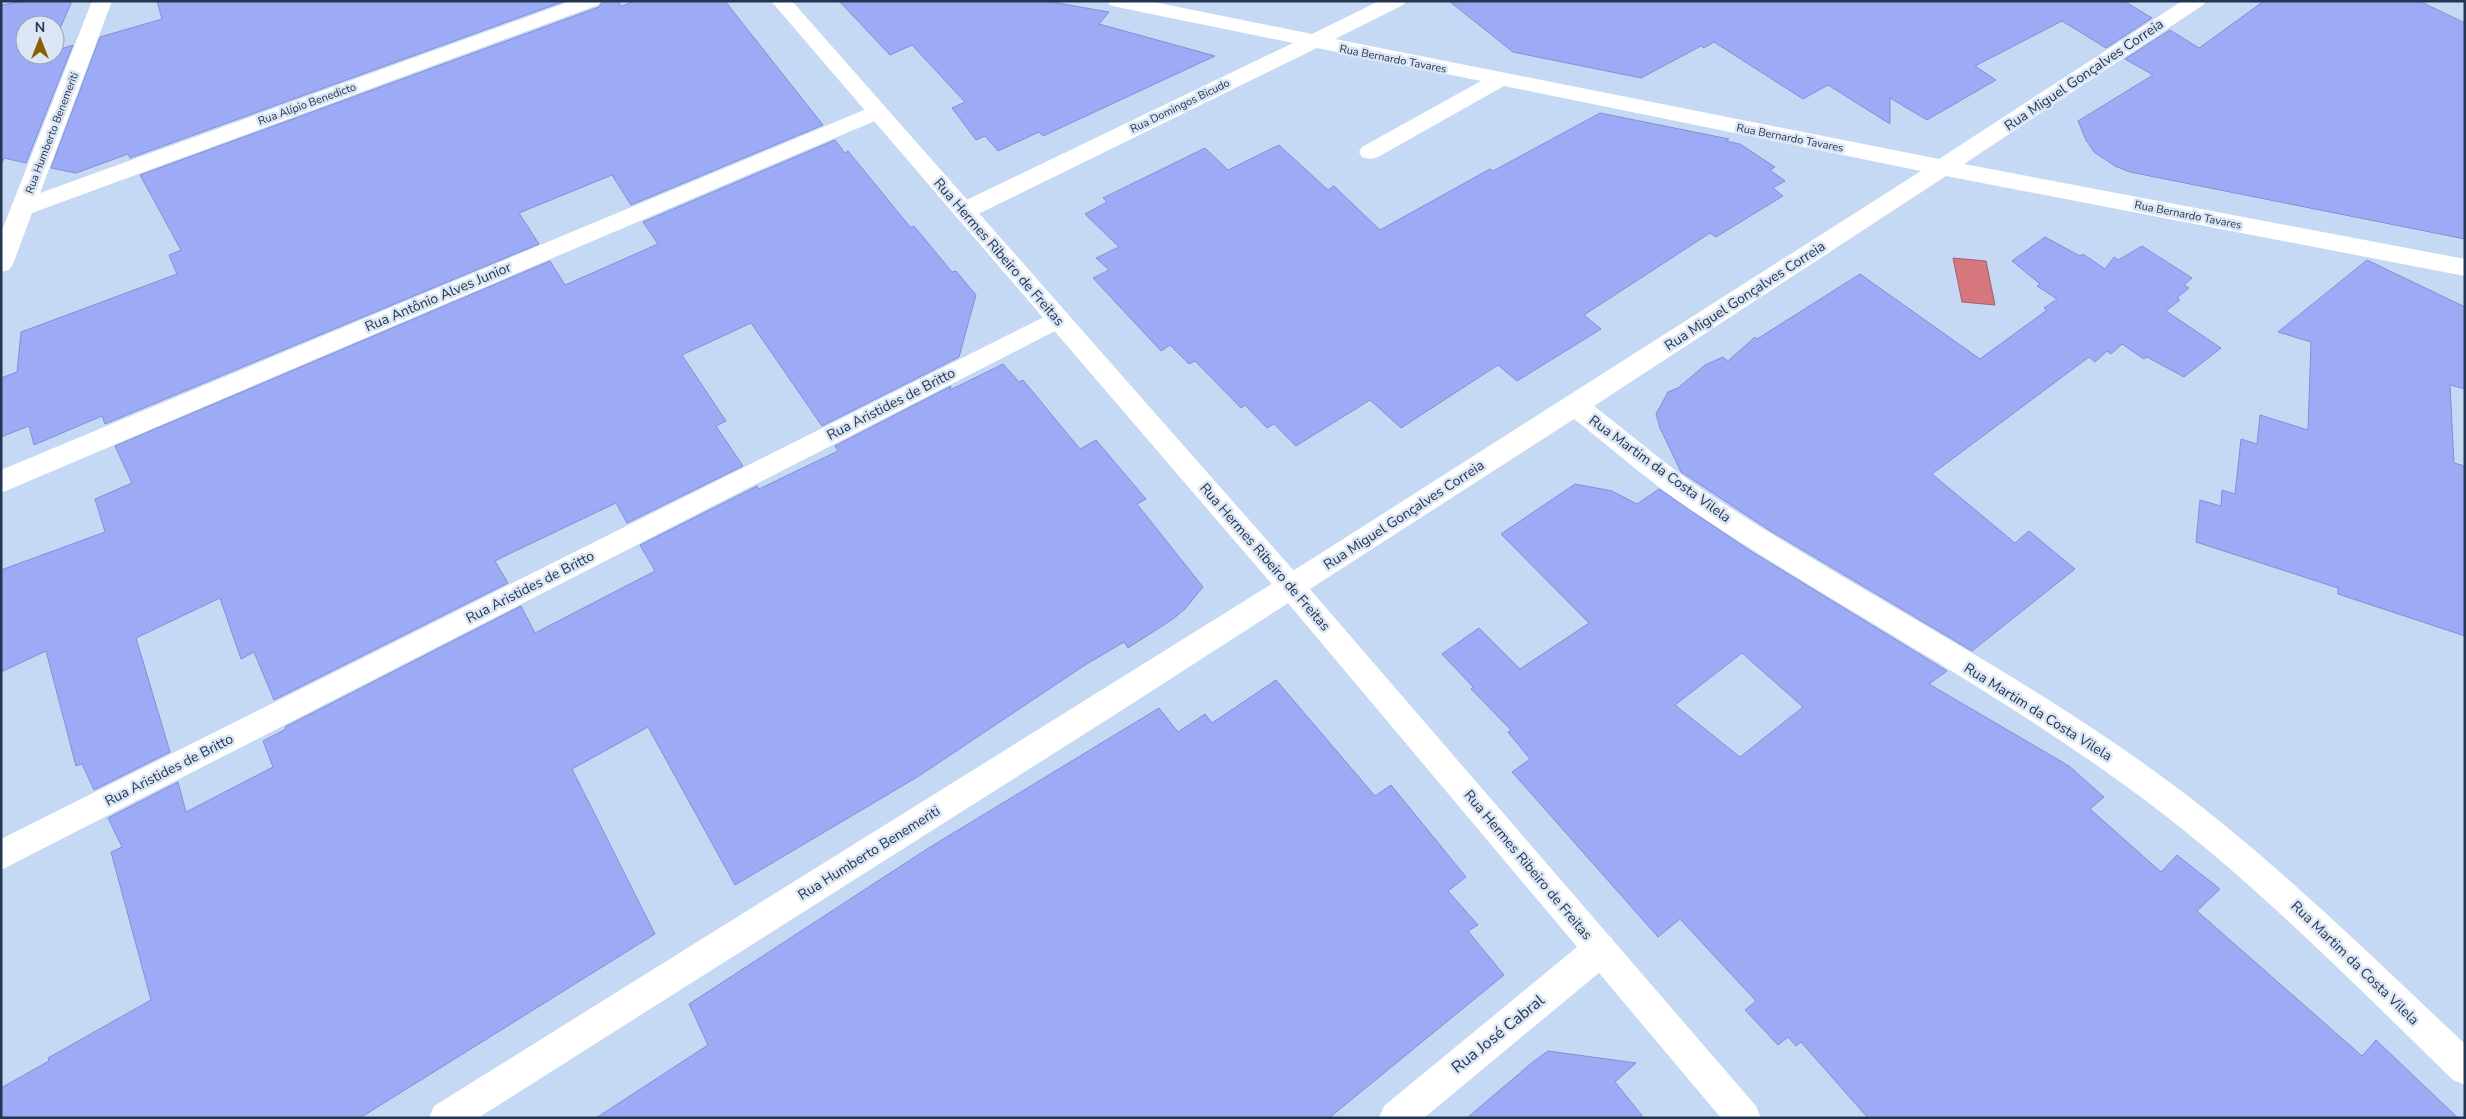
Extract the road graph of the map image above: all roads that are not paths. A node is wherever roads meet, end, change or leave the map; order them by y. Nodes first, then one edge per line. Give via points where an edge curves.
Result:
1 (102, 1) edge
2 (591, 1) edge
3 (781, 1) edge
4 (1117, 1) edge
5 (1396, 1) edge
6 (2196, 1) edge
7 (1310, 42) junction
8 (1499, 80) junction
9 (876, 112) junction
10 (1370, 152) dead end
11 (1944, 168) junction
12 (24, 207) junction
13 (964, 211) junction
14 (1, 264) edge
15 (2465, 268) edge
16 (1058, 319) junction
17 (1574, 405) junction
18 (1, 482) edge
19 (1292, 588) junction
20 (1, 855) edge
21 (1600, 950) junction
22 (2465, 1068) edge
23 (446, 1118) edge
24 (1396, 1118) edge
25 (1744, 1118) edge

1 - 12 street, Rua Humberto Benemeriti
2 - 12 street, Rua Alípio Benedicto
3 - 9 street, Rua Hermes Ribeiro de Freitas
4 - 7 street, Rua Bernardo Tavares
5 - 7 street, Rua Domingos Bicudo
6 - 11 street, Rua Miguel Gonçalves Correia
7 - 8 street, Rua Bernardo Tavares
7 - 13 street, Rua Domingos Bicudo
8 - 10 street
8 - 11 street, Rua Bernardo Tavares
9 - 13 street, Rua Hermes Ribeiro de Freitas
9 - 18 street, Rua Antônio Alves Junior
11 - 15 street, Rua Bernardo Tavares
11 - 17 street, Rua Miguel Gonçalves Correia
12 - 14 street, Rua Humberto Benemeriti
13 - 16 street, Rua Hermes Ribeiro de Freitas
16 - 19 street, Rua Hermes Ribeiro de Freitas
16 - 20 street, Rua Aristides de Britto
17 - 19 street, Rua Miguel Gonçalves Correia
17 - 22 street, Rua Martim da Costa Vilela via 1704,506 2045,715 2133,773 2204,826 2295,905
19 - 21 street, Rua Hermes Ribeiro de Freitas
19 - 23 street, Rua Humberto Benemeriti
21 - 24 street, Rua José Cabral
21 - 25 street, Rua Hermes Ribeiro de Freitas

